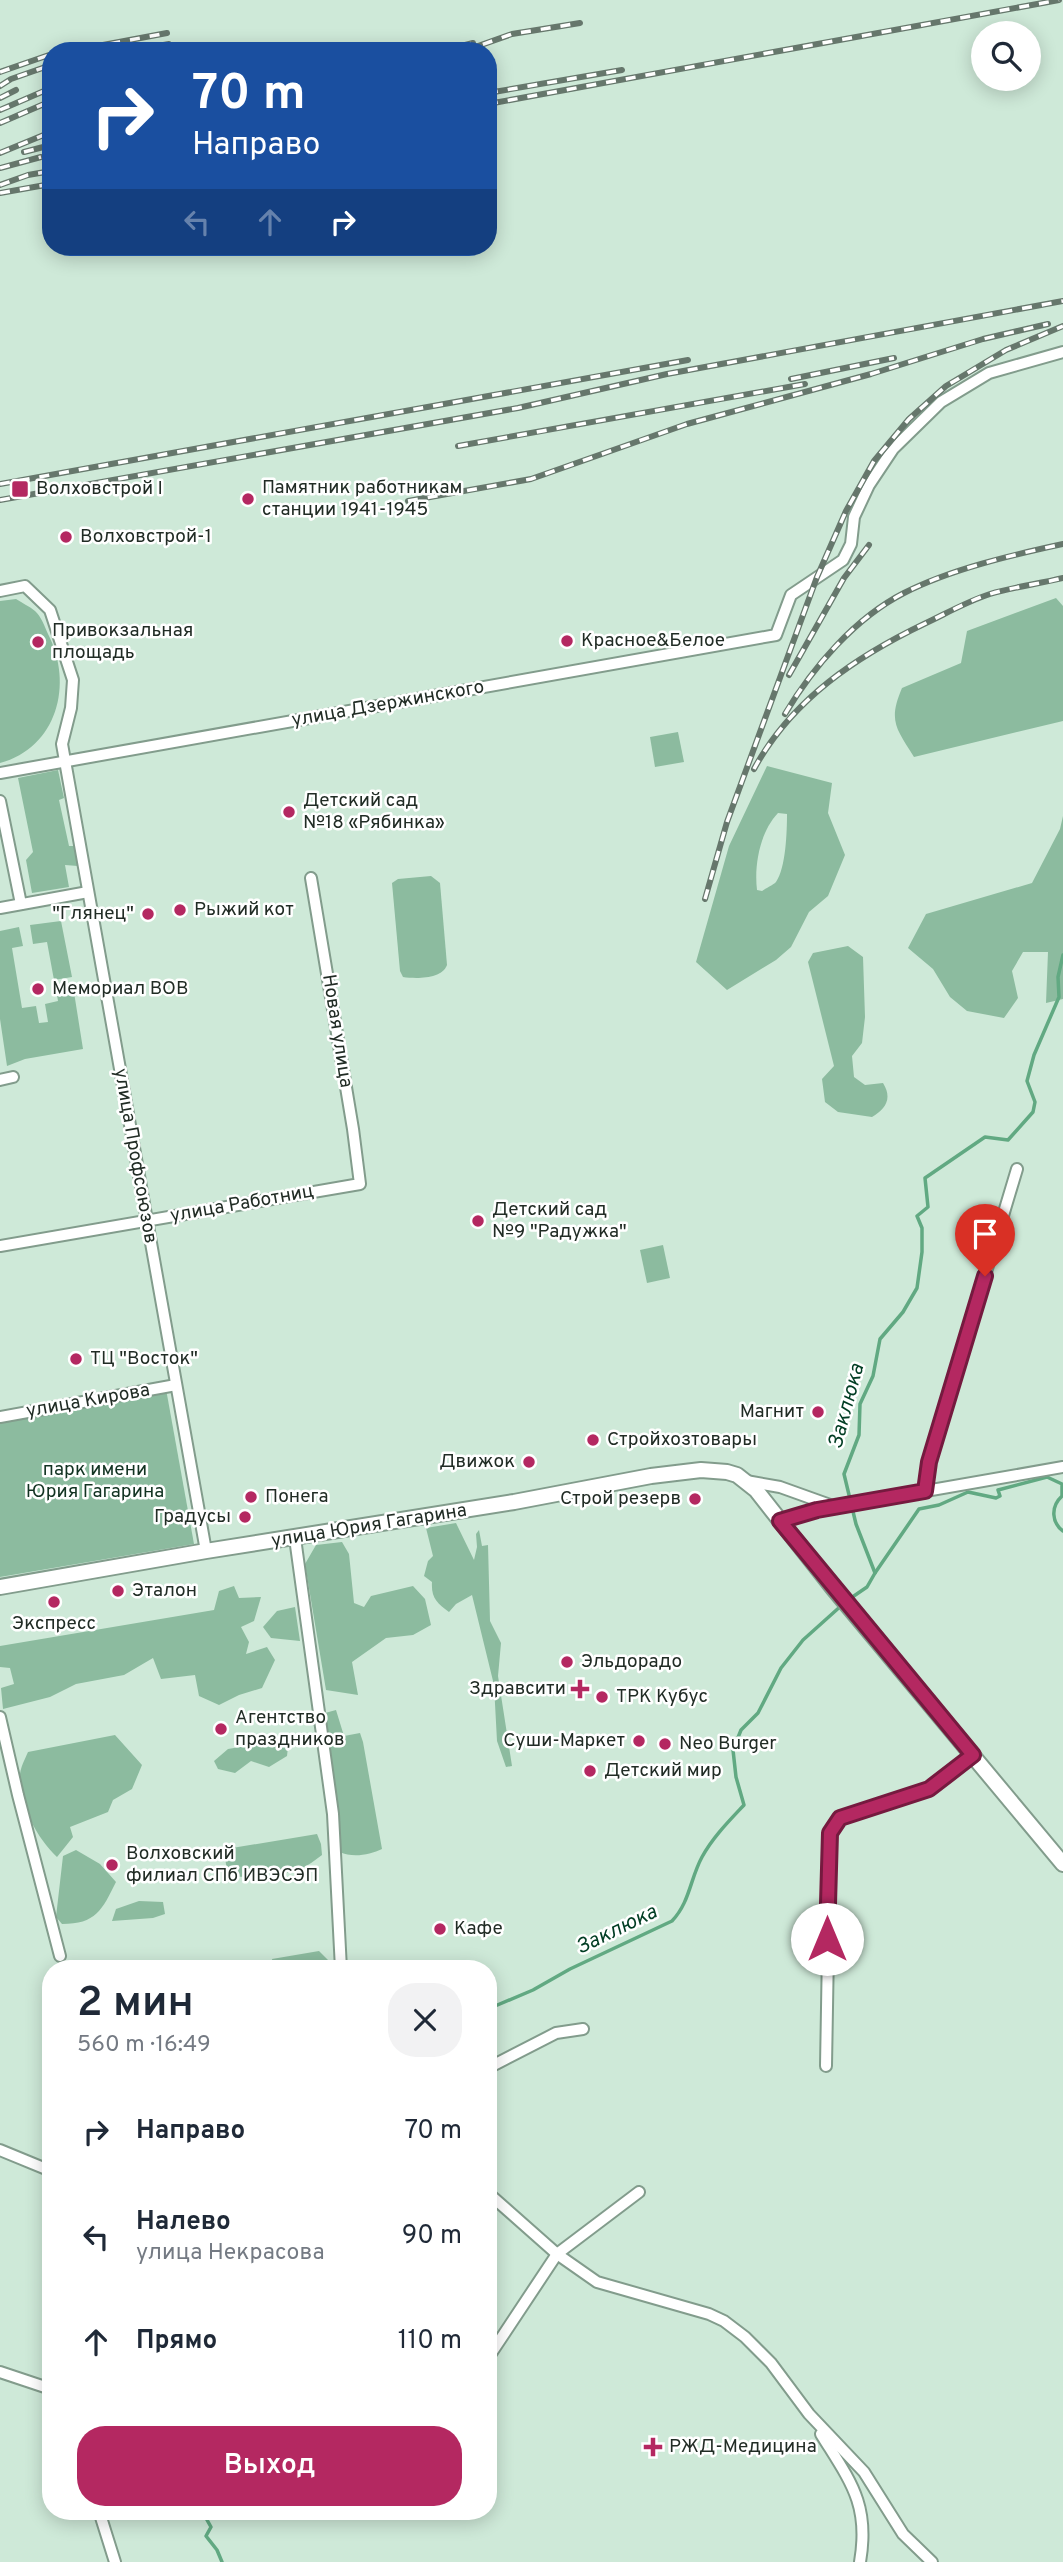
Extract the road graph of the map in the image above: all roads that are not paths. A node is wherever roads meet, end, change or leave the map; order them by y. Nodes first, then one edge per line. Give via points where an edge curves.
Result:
1 (1063, 352) edge
2 (0, 591) edge
3 (65, 761) junction
4 (0, 773) edge
5 (0, 801) edge
6 (311, 878) dead end
7 (88, 892) junction
8 (21, 904) junction
9 (0, 908) edge
10 (13, 1077) dead end
11 (0, 1080) edge
12 (1017, 1169) dead end
13 (360, 1184) joint
14 (147, 1221) junction
15 (0, 1246) edge
16 (176, 1385) junction
17 (0, 1417) edge
18 (1063, 1467) edge
19 (741, 1478) junction
20 (925, 1491) junction
21 (836, 1507) junction
22 (780, 1521) junction
23 (295, 1538) junction
24 (206, 1551) junction
25 (0, 1587) edge
26 (0, 1717) edge
27 (973, 1755) junction
28 (1063, 1864) edge
29 (60, 1956) dead end
30 (341, 1960) edge
31 (583, 2029) dead end
32 (497, 2063) edge
33 (826, 2066) dead end
34 (0, 2150) edge
35 (42, 2167) edge
36 (639, 2192) dead end
37 (497, 2201) edge
38 (557, 2254) junction
39 (497, 2344) edge
40 (0, 2372) edge
41 (42, 2386) edge
42 (809, 2414) junction
43 (102, 2520) edge
44 (115, 2562) edge
45 (860, 2562) edge
46 (932, 2562) edge

1 - 3 street, улица Дзержинского via 989,373 941,402 894,449 869,485 854,517 851,544 843,560 790,595 776,635
2 - 3 street via 25,586 50,610 73,680 62,744
3 - 4 street, улица Дзержинского
3 - 7 street, улица Профсоюзов
5 - 8 street
6 - 13 street, Новая улица
7 - 8 street
7 - 14 street, улица Профсоюзов
8 - 9 street
10 - 11 street
12 - 20 street via 929,1462
13 - 14 street, улица Работниц
14 - 15 street, улица Работниц
14 - 16 street, улица Профсоюзов
16 - 17 street, улица Кирова
16 - 24 street, улица Профсоюзов
18 - 20 street
19 - 21 street
19 - 22 main road via 757,1490
19 - 23 main road, улица Юрия Гагарина via 716,1469 660,1475
20 - 21 street
21 - 22 street
22 - 27 main road
23 - 24 main road, улица Юрия Гагарина
23 - 30 street via 333,1814
24 - 25 main road, улица Юрия Гагарина
26 - 29 street
27 - 28 main road
27 - 33 street via 929,1789 840,1818 830,1833
31 - 32 street via 556,2033
34 - 35 street
36 - 38 street
37 - 38 street
38 - 39 street
38 - 42 street via 597,2282 724,2321 771,2362
40 - 41 street
42 - 45 street via 853,2486 863,2516
42 - 46 street via 864,2472 903,2535
43 - 44 street

